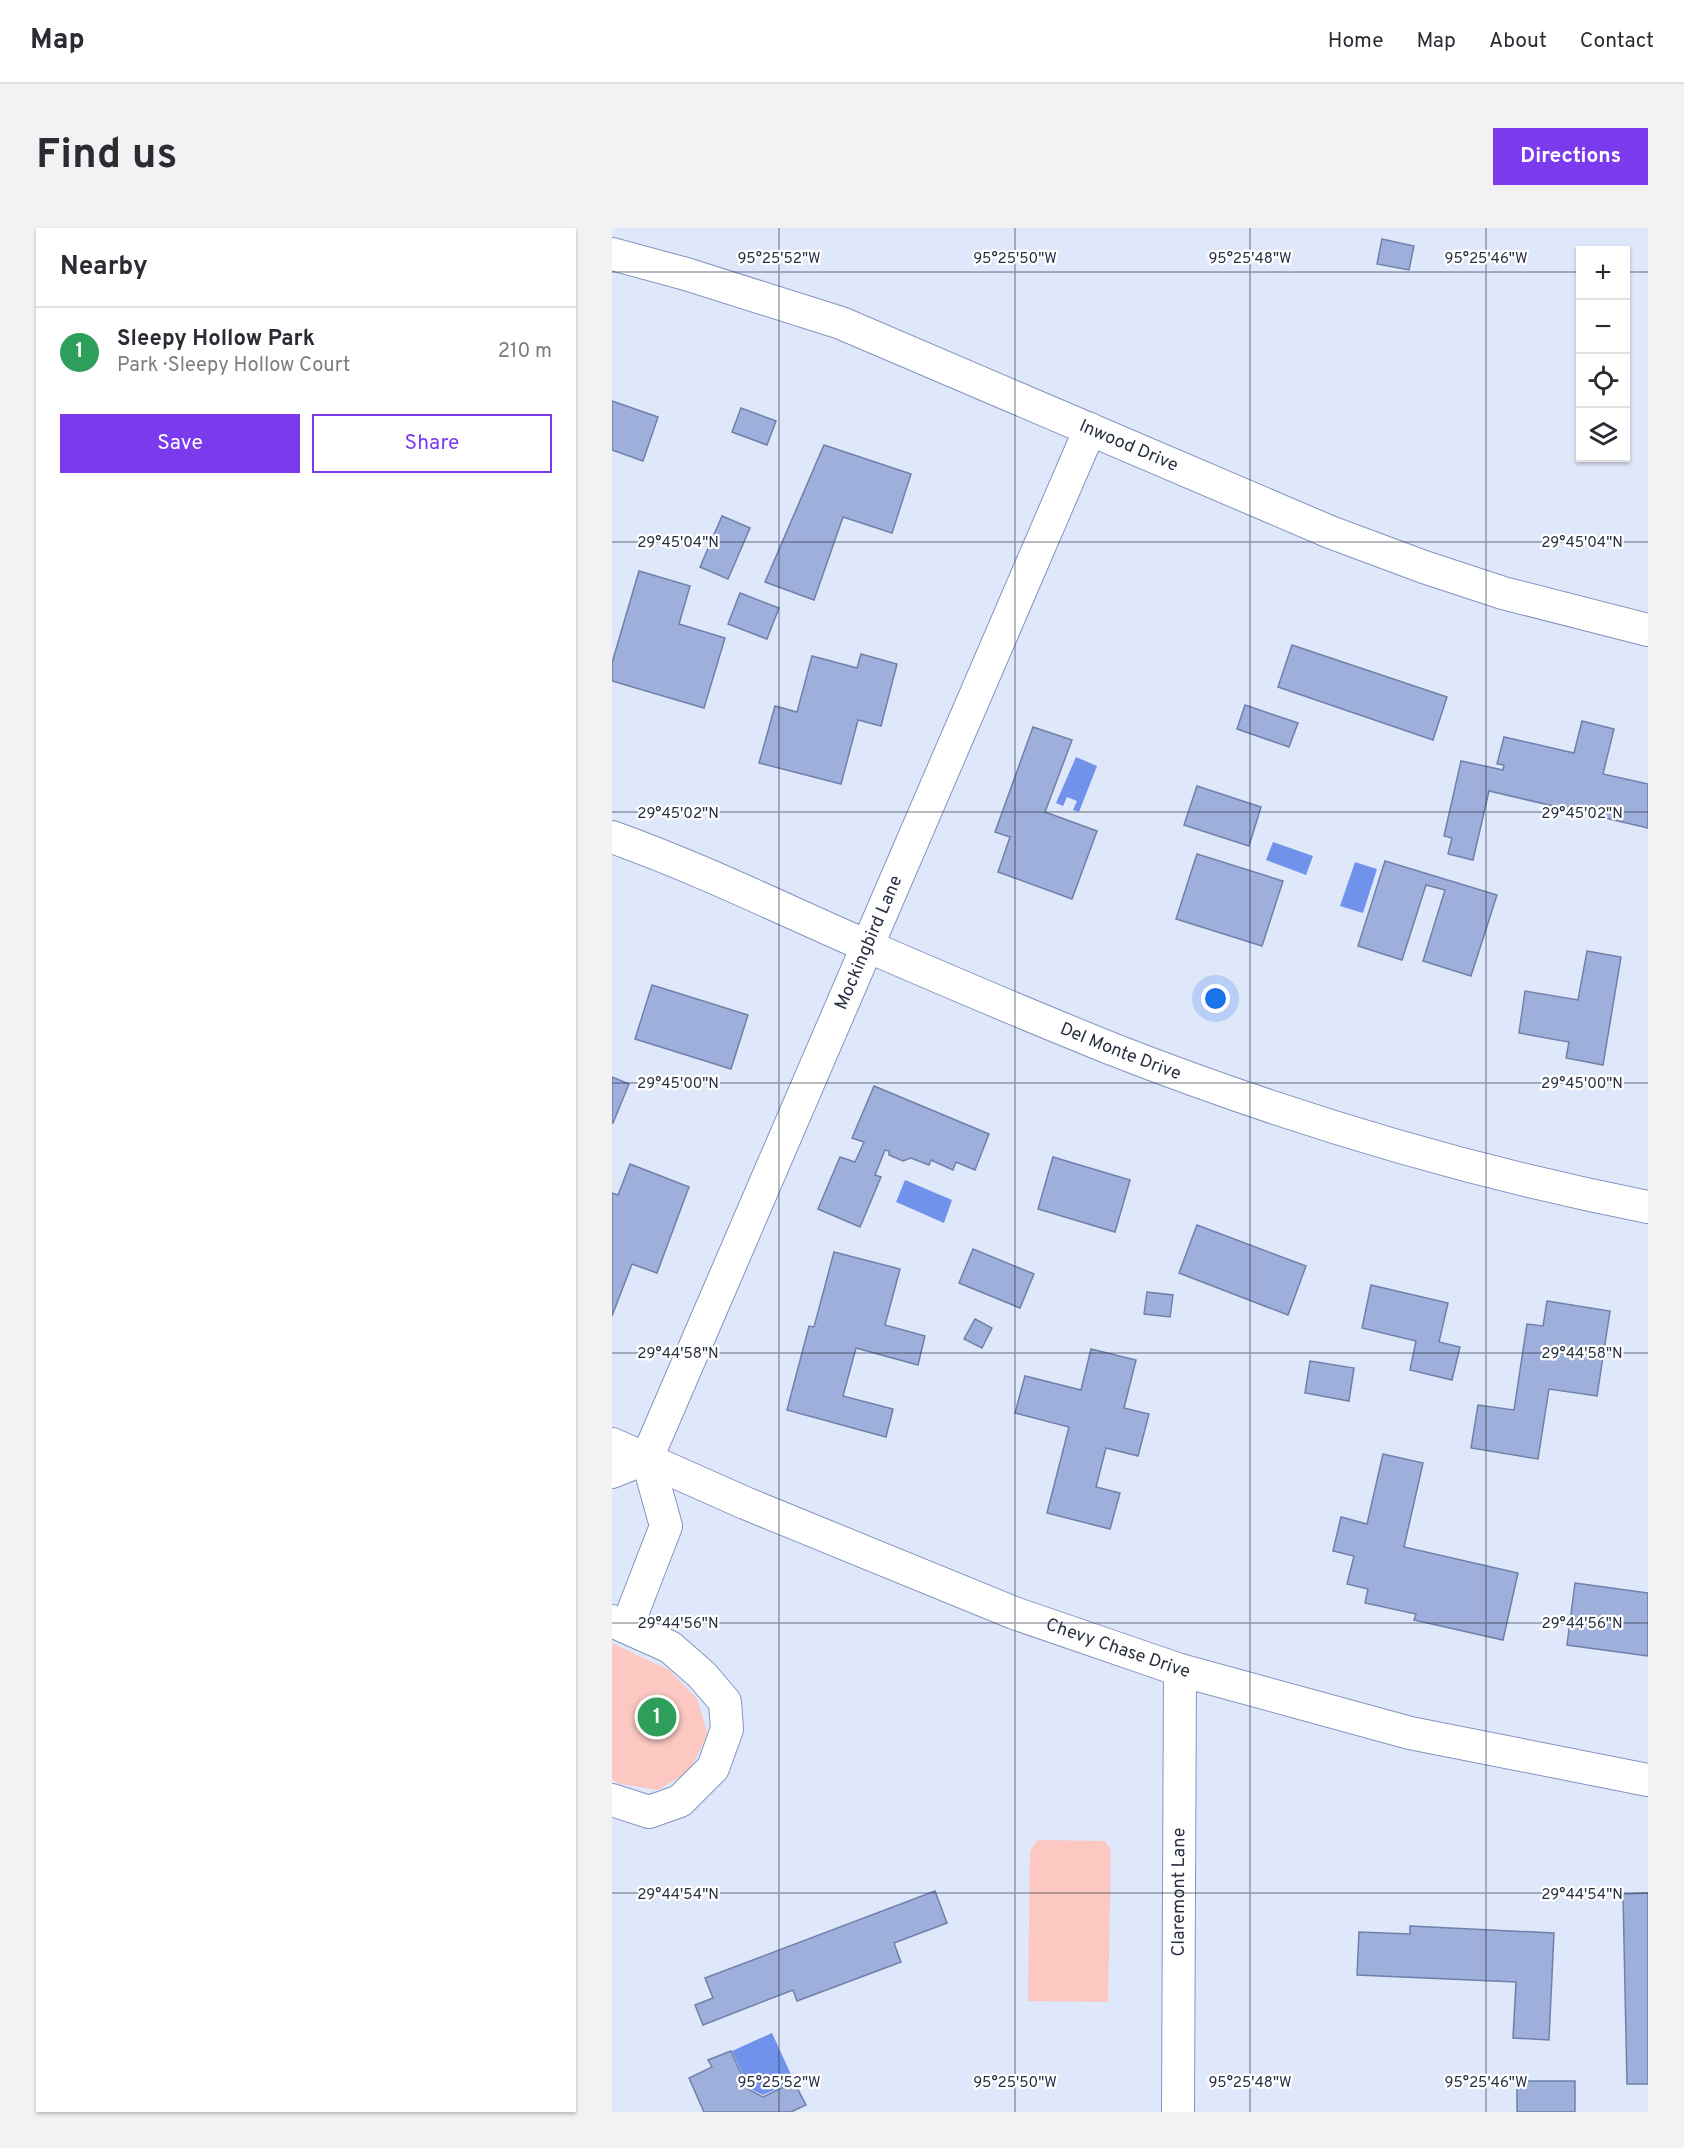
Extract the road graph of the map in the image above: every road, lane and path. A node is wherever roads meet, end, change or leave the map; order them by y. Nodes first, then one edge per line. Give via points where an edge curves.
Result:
1 (612, 254) edge
2 (1090, 429) junction
3 (1648, 630) edge
4 (612, 837) edge
5 (868, 946) junction
6 (1648, 1207) edge
7 (612, 1444) edge
8 (647, 1458) junction
9 (612, 1472) edge
10 (619, 1624) edge
11 (1180, 1670) junction
12 (1648, 1780) edge
13 (612, 1800) edge
14 (1178, 2112) edge

1 - 2 street, Inwood Drive via 841,323
2 - 3 street, Inwood Drive via 1330,532 1424,567 1503,593
2 - 5 street, Mockingbird Lane
4 - 5 street, Del Monte Drive
5 - 6 street, Del Monte Drive via 1112,1048 1355,1135 1578,1194
5 - 8 street, Mockingbird Lane
7 - 8 street, Chevy Chase Drive
8 - 9 street
8 - 10 street via 666,1526
8 - 11 street, Chevy Chase Drive via 745,1503 1014,1613
10 - 13 street via 670,1647 702,1675 725,1702 727,1733 713,1768 680,1802 650,1812
11 - 12 street, Chevy Chase Drive via 1410,1733
11 - 14 street, Claremont Lane

